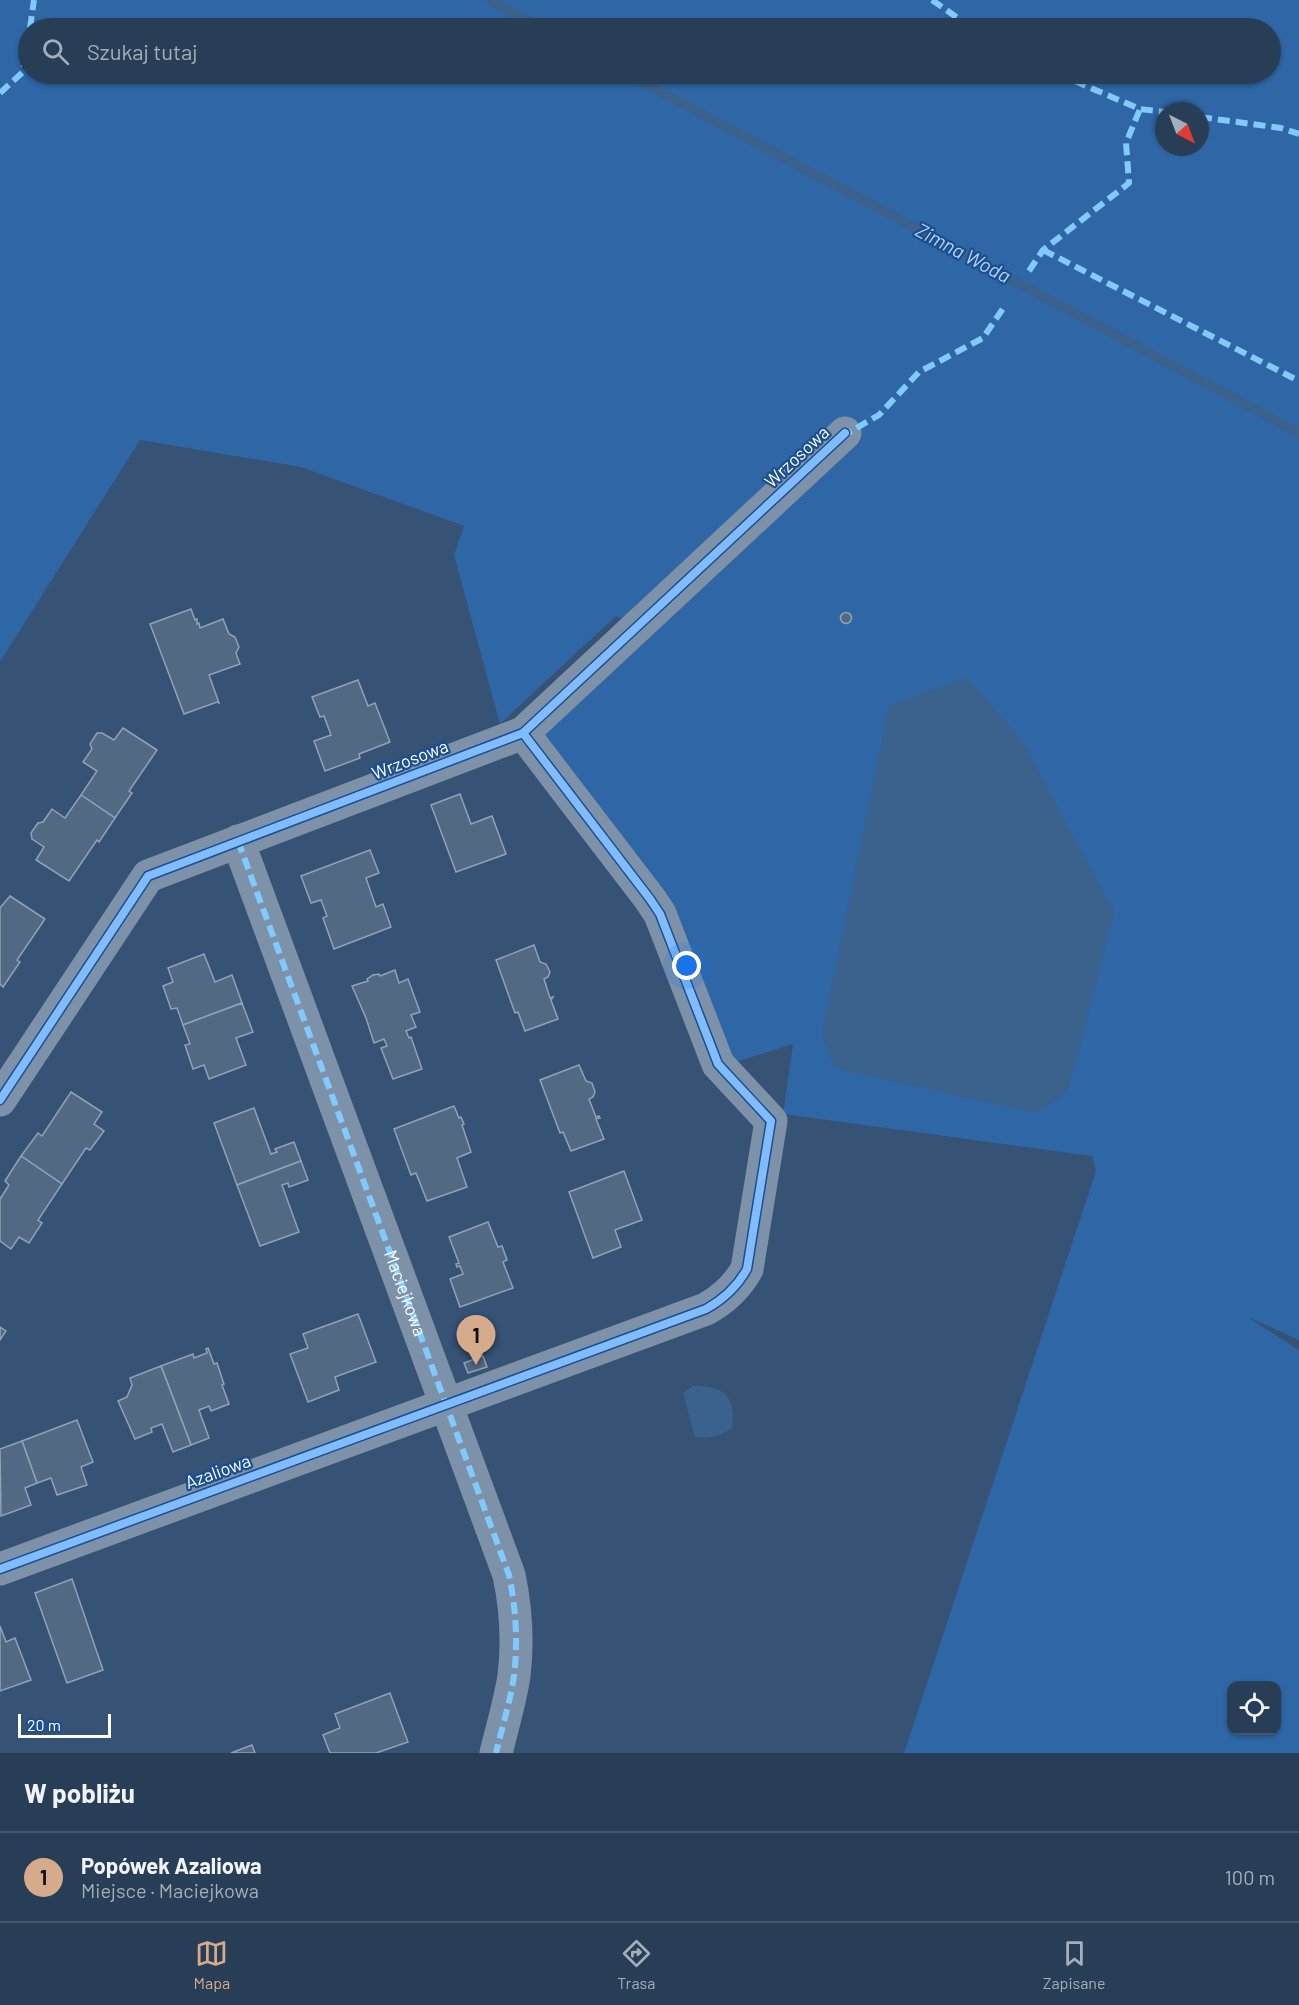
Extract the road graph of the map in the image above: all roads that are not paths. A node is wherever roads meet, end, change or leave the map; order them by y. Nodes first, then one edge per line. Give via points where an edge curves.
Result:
1 (845, 433) dead end
2 (523, 733) junction
3 (238, 841) junction
4 (0, 1100) edge
5 (446, 1403) junction
6 (0, 1569) edge
7 (496, 1753) edge

1 - 2 street, Wrzosowa
2 - 3 street, Wrzosowa
2 - 5 street, Azaliowa via 660,914 718,1064 771,1121 747,1269 733,1290 706,1309
3 - 4 street, Wrzosowa via 148,876
3 - 5 street, Maciejkowa
5 - 6 street, Azaliowa
5 - 7 street, Maciejkowa via 500,1547 515,1603 514,1677

